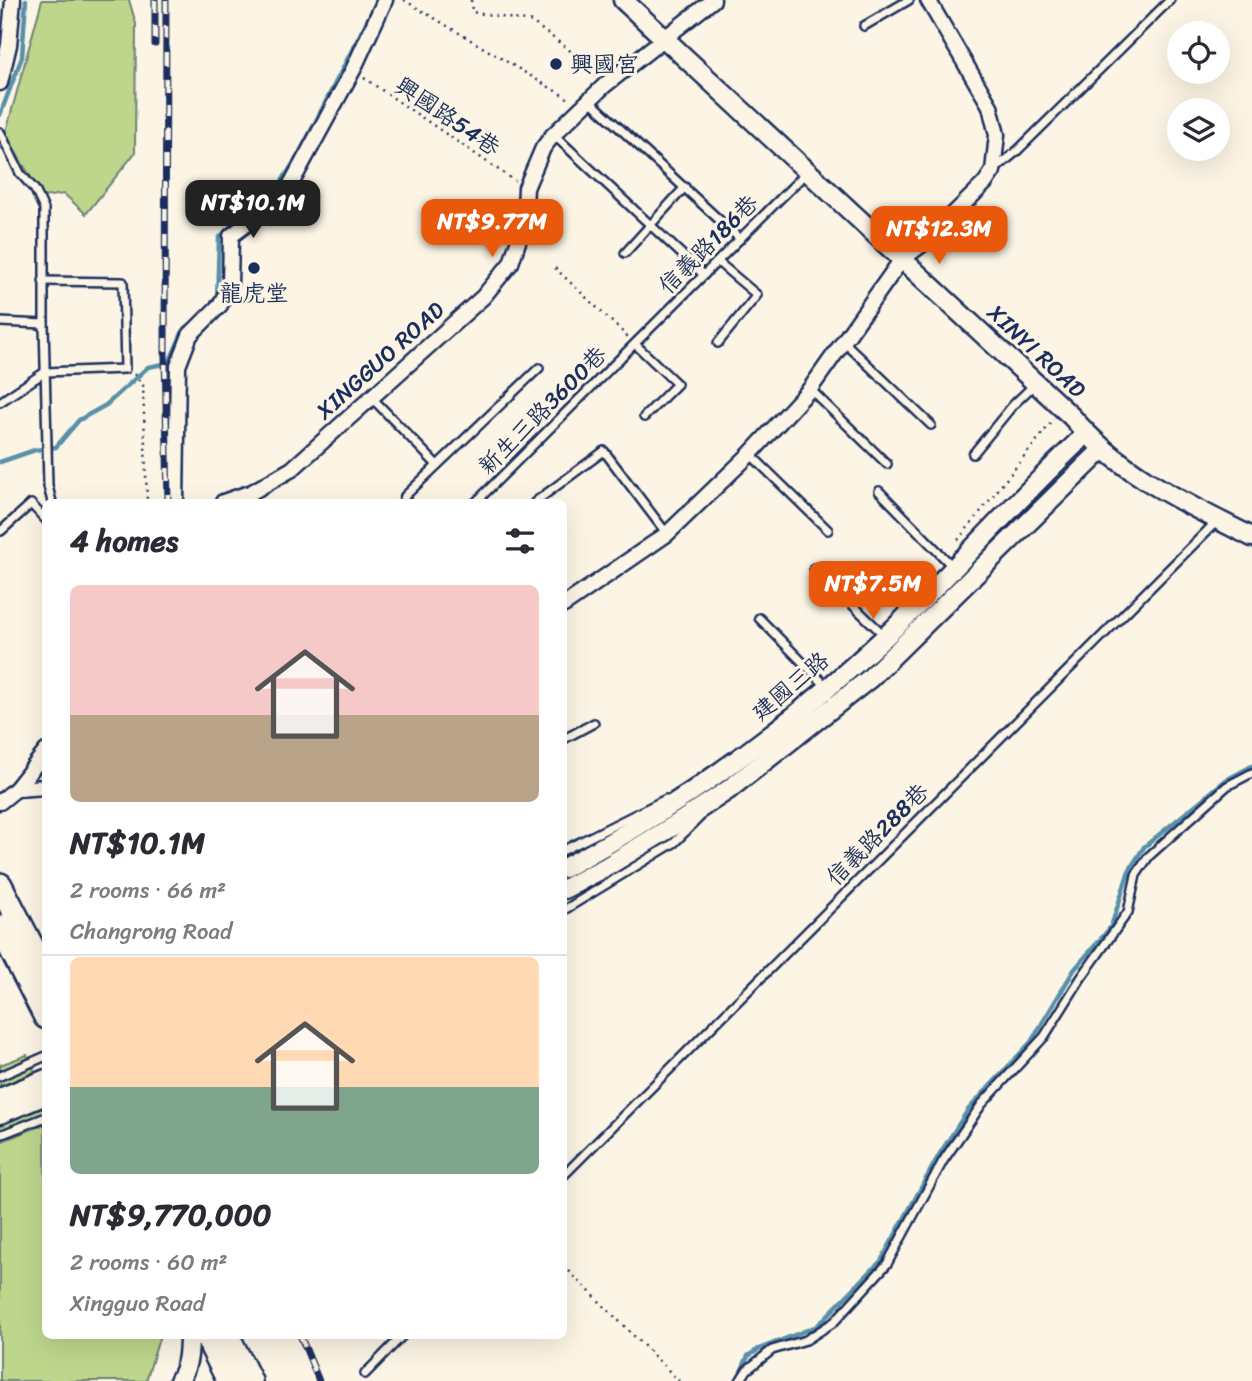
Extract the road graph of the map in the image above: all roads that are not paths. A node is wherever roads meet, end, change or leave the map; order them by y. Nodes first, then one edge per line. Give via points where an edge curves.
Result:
1 (13, 0) edge
2 (385, 0) edge
3 (623, 0) edge
4 (713, 0) edge
5 (909, 0) edge
6 (928, 0) edge
7 (1170, 0) edge
8 (864, 26) dead end
9 (664, 37) junction
10 (0, 83) edge
11 (586, 104) junction
12 (0, 132) edge
13 (553, 135) junction
14 (993, 171) junction
15 (808, 172) junction
16 (685, 187) junction
17 (650, 226) junction
18 (740, 239) junction
19 (625, 253) dead end
20 (902, 259) junction
21 (718, 262) junction
22 (704, 275) junction
23 (43, 281) junction
24 (0, 322) edge
25 (44, 324) junction
26 (844, 342) junction
27 (718, 343) dead end
28 (635, 344) junction
29 (539, 368) dead end
30 (45, 372) junction
31 (1036, 383) junction
32 (810, 389) junction
33 (372, 398) junction
34 (0, 402) edge
35 (643, 417) dead end
36 (931, 425) dead end
37 (1086, 434) junction
38 (1103, 449) junction
39 (750, 454) junction
40 (972, 454) dead end
41 (887, 464) dead end
42 (437, 466) junction
43 (880, 491) dead end
44 (253, 497) edge
45 (51, 499) edge
46 (176, 499) edge
47 (404, 499) edge
48 (479, 499) edge
49 (539, 499) edge
50 (42, 514) edge
51 (1218, 520) junction
52 (828, 530) dead end
53 (1, 531) edge
54 (667, 534) junction
55 (1252, 537) edge
56 (814, 568) dead end
57 (954, 568) junction
58 (567, 603) edge
59 (759, 618) dead end
60 (885, 636) junction
61 (828, 687) junction
62 (594, 723) dead end
63 (567, 737) edge
64 (42, 756) edge
65 (1252, 773) edge
66 (710, 780) junction
67 (42, 787) edge
68 (16, 789) junction
69 (728, 790) junction
70 (0, 802) edge
71 (567, 848) edge
72 (567, 866) edge
73 (0, 885) edge
74 (567, 886) edge
75 (567, 908) edge
76 (0, 927) edge
77 (42, 967) edge
78 (42, 1009) edge
79 (42, 1058) edge
80 (0, 1076) edge
81 (42, 1081) edge
82 (0, 1098) edge
83 (42, 1098) edge
84 (0, 1114) edge
85 (42, 1119) edge
86 (0, 1135) edge
87 (567, 1172) edge
88 (189, 1339) edge
89 (209, 1339) edge
90 (228, 1339) edge
91 (399, 1339) edge
92 (365, 1374) dead end
93 (236, 1379) edge
94 (179, 1381) edge
95 (740, 1381) edge

1 - 10 street
2 - 46 street via 285,195 231,236 230,286 220,305 190,335 178,366
3 - 9 street, XINYI ROAD
4 - 9 street, XINGGUO ROAD
5 - 8 lane
6 - 14 street via 990,106 997,135
7 - 14 lane
9 - 11 street, XINGGUO ROAD
9 - 15 street, XINYI ROAD
11 - 13 street, XINGGUO ROAD
11 - 16 lane
12 - 23 lane via 44,209
13 - 17 lane
13 - 33 street, XINGGUO ROAD via 526,188 520,236 511,263
14 - 20 street via 962,208
15 - 18 lane, 信義路186巷
15 - 20 street, XINYI ROAD
16 - 17 lane
16 - 18 lane
17 - 19 lane
17 - 22 lane
18 - 21 lane, 信義路186巷
20 - 26 street
20 - 31 street, XINYI ROAD
21 - 22 lane, 信義路186巷
21 - 27 lane via 757,295
22 - 28 lane, 信義路186巷
23 - 25 lane
23 - 30 lane via 123,282 125,369
24 - 25 lane
25 - 30 lane
26 - 32 street
26 - 36 lane
28 - 35 lane via 677,384
28 - 48 lane, 新生三路3600巷
29 - 42 lane
30 - 34 lane
30 - 45 lane
31 - 37 street, XINYI ROAD
31 - 40 lane
32 - 39 street
32 - 41 lane
33 - 42 lane
33 - 44 street, XINGGUO ROAD
37 - 38 street, XINYI ROAD
37 - 57 street, 建國三路
38 - 51 street, XINYI ROAD via 1173,497
38 - 69 street, 建國三路 via 869,679
39 - 52 lane
39 - 54 street
42 - 47 lane
43 - 57 lane
49 - 54 lane via 604,451
50 - 53 lane via 31,504
51 - 55 street, XINYI ROAD
51 - 87 lane, 信義路288巷
54 - 58 street
56 - 60 lane
57 - 60 street, 建國三路
59 - 61 lane
60 - 61 street, 建國三路
61 - 66 street, 建國三路
62 - 63 lane
64 - 68 street
65 - 95 lane via 1227,786 1149,856 1136,875 1128,912 1044,1037 982,1104 943,1161 887,1264 834,1322 806,1340 772,1350
66 - 71 lane
66 - 72 street, 建國三路
67 - 68 street
68 - 70 street
69 - 74 street, 建國三路
69 - 75 lane via 674,843
73 - 77 main road
76 - 78 main road
79 - 80 lane
81 - 82 street
83 - 84 street
85 - 86 lane
88 - 94 street via 186,1369
89 - 93 main road
90 - 93 main road
91 - 92 lane

